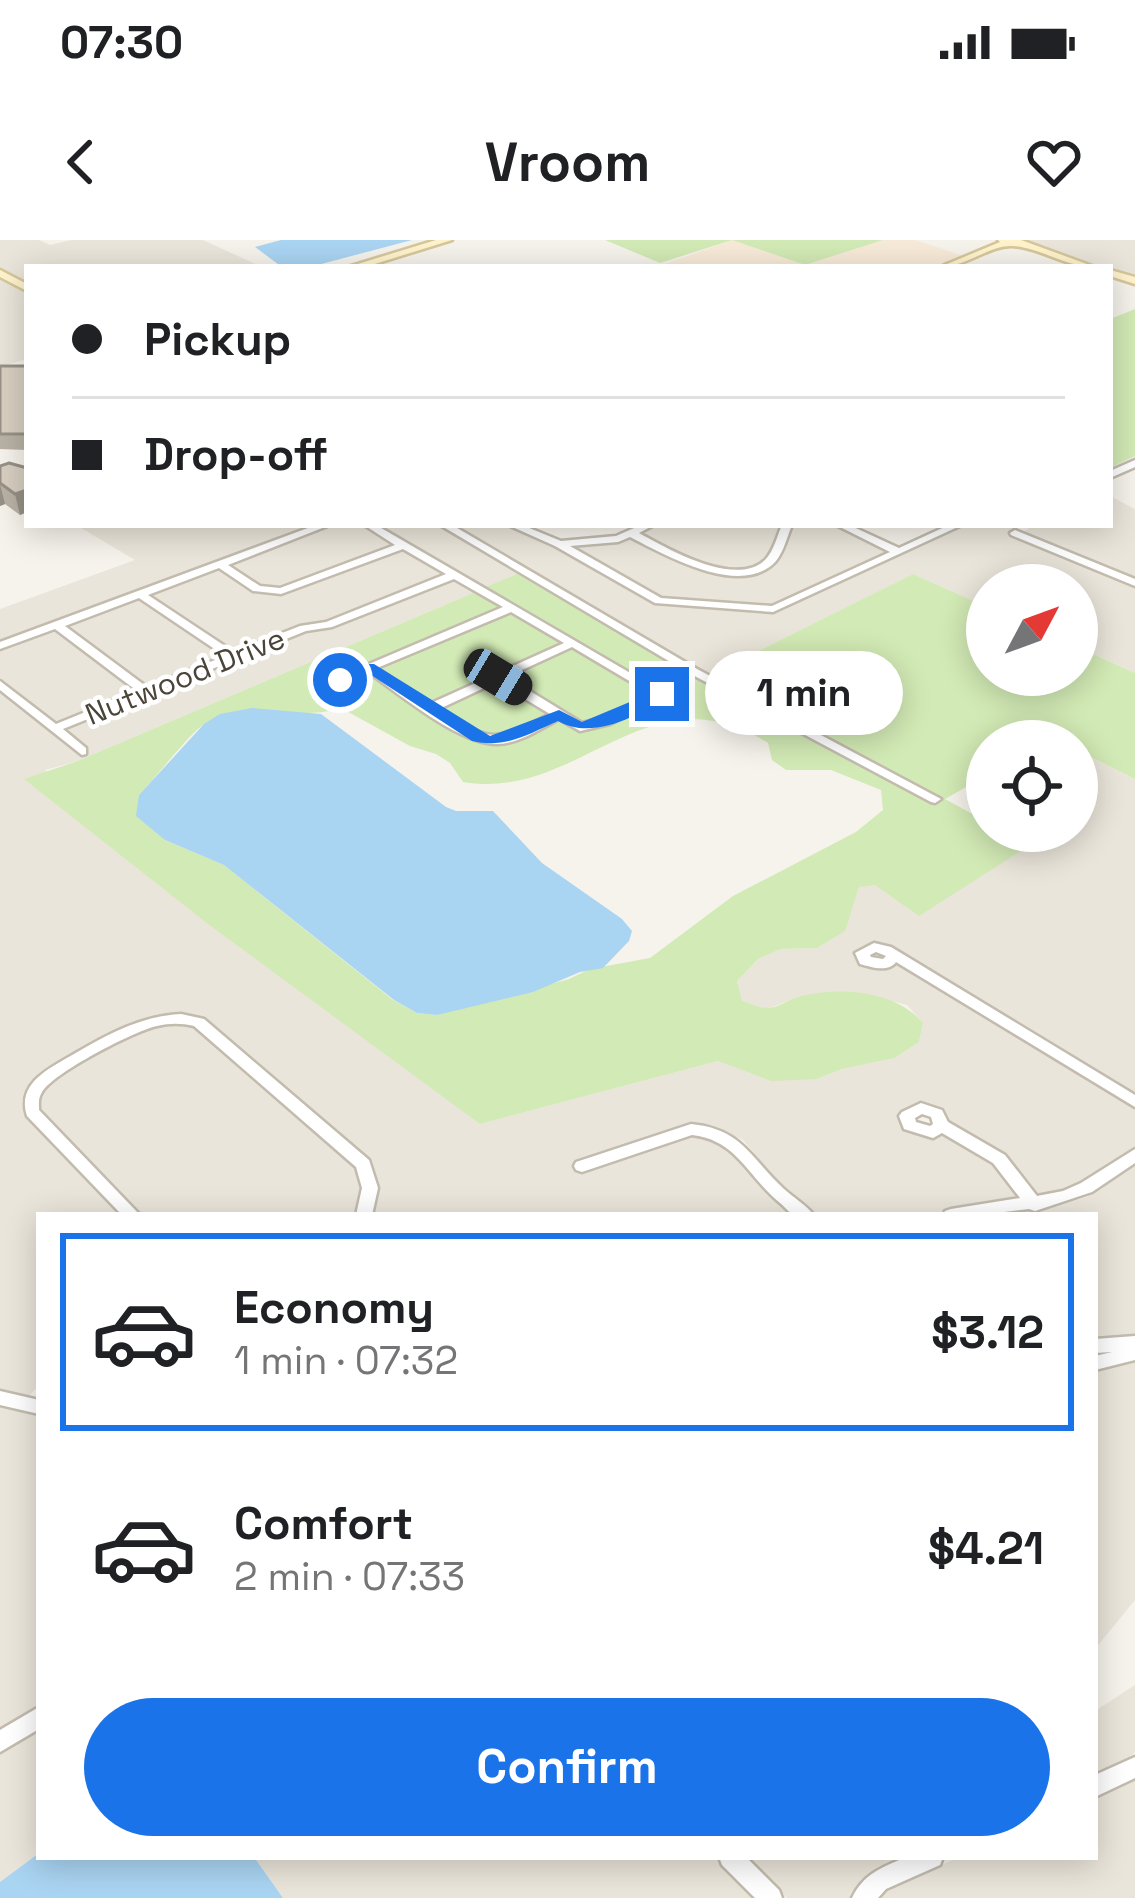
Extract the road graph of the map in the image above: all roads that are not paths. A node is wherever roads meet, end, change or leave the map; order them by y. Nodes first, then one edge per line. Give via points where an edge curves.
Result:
1 (447, 240) edge
2 (1010, 241) edge
3 (363, 264) edge
4 (954, 264) edge
5 (1081, 264) edge
6 (317, 528) edge
7 (374, 528) edge
8 (450, 528) edge
9 (520, 528) edge
10 (643, 528) edge
11 (786, 528) edge
12 (848, 528) edge
13 (950, 528) edge
14 (1023, 528) edge
15 (632, 534) junction
16 (559, 544) junction
17 (401, 545) junction
18 (897, 550) junction
19 (220, 564) junction
20 (451, 576) junction
21 (1135, 583) edge
22 (140, 594) junction
23 (510, 608) junction
24 (57, 625) junction
25 (572, 644) junction
26 (0, 646) edge
27 (234, 657) junction
28 (369, 668) junction
29 (498, 677) junction
30 (340, 680) dead end
31 (0, 684) edge
32 (146, 692) junction
33 (431, 708) junction
34 (559, 715) junction
35 (55, 728) junction
36 (82, 751) dead end
37 (935, 799) dead end
38 (892, 958) dead end
39 (1135, 1102) edge
40 (941, 1125) dead end
41 (1135, 1155) edge
42 (582, 1166) dead end
43 (1035, 1205) junction
44 (129, 1212) edge
45 (365, 1212) edge
46 (802, 1212) edge
47 (976, 1212) edge
48 (1135, 1343) edge
49 (1098, 1346) edge
50 (1135, 1353) edge
51 (1098, 1362) edge
52 (0, 1398) edge
53 (36, 1402) edge
54 (36, 1719) edge
55 (0, 1742) edge
56 (1135, 1767) edge
57 (1098, 1785) edge
58 (733, 1860) edge
59 (925, 1860) edge
60 (771, 1898) edge
61 (863, 1898) edge

1 - 3 street
2 - 4 street
2 - 5 street
6 - 19 street
7 - 17 street
8 - 37 street via 693,671
9 - 16 street
10 - 15 street
11 - 15 street via 773,558 742,571 690,565
12 - 18 street
13 - 18 street
14 - 21 street via 1015,532
15 - 16 street
16 - 18 street via 659,601 726,609 785,606
17 - 19 street via 281,591 257,589
17 - 20 street
19 - 22 street
20 - 23 street
20 - 27 street, Nutwood Drive
22 - 24 street
22 - 27 street
23 - 25 street
23 - 28 street
24 - 26 street
24 - 32 street
25 - 29 street
25 - 34 street via 662,694 580,727
27 - 32 street, Nutwood Drive
28 - 30 street
28 - 33 street
29 - 33 street
29 - 34 street
31 - 35 street
32 - 35 street, Nutwood Drive
33 - 34 street via 490,741
35 - 36 street
38 - 39 street
40 - 43 street via 999,1159
41 - 43 street via 1082,1193
42 - 46 street via 709,1129 737,1144
43 - 47 street
44 - 45 street via 30,1102 54,1072 176,1017 199,1022 363,1164 370,1188
48 - 49 street
50 - 51 street
52 - 53 street
54 - 55 street
56 - 57 street
58 - 60 street
59 - 61 street via 878,1880

